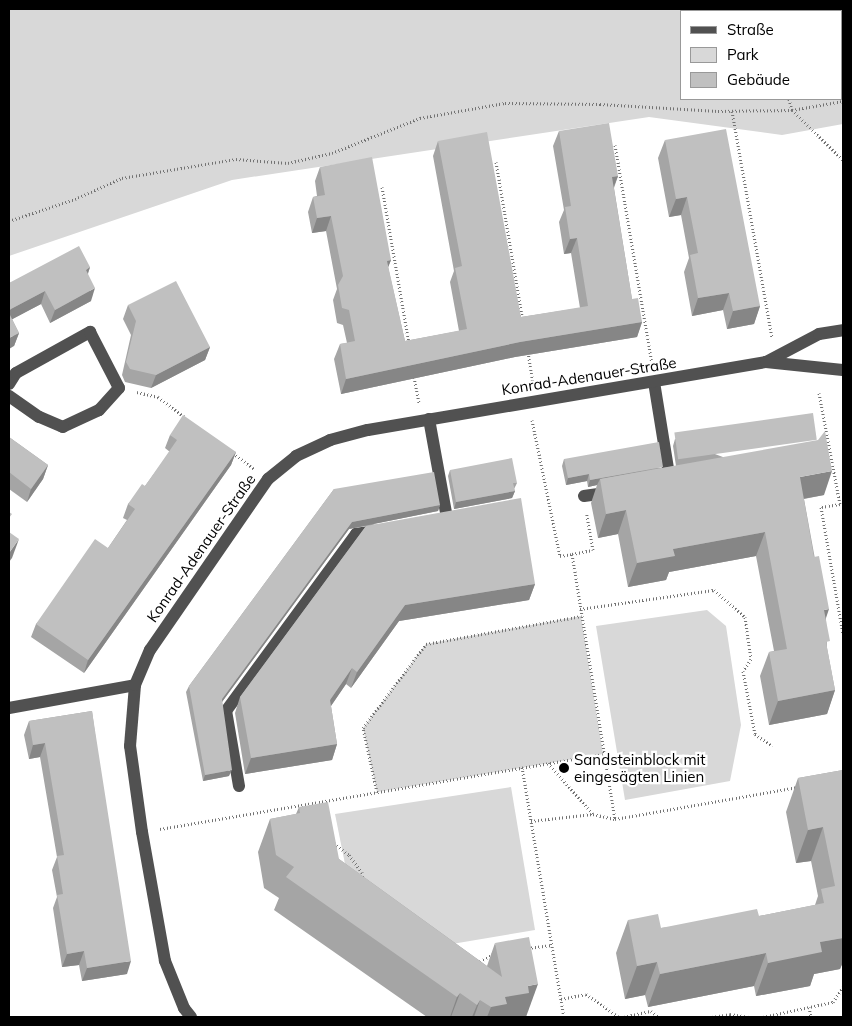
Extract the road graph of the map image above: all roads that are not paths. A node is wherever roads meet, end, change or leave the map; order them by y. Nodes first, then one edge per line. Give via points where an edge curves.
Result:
1 (843, 330) edge
2 (766, 362) junction
3 (843, 370) edge
4 (654, 382) junction
5 (9, 384) edge
6 (9, 396) edge
7 (426, 420) junction
8 (670, 481) edge
9 (622, 490) edge
10 (584, 496) road end
11 (429, 521) edge
12 (393, 528) edge
13 (136, 685) junction
14 (9, 708) edge
15 (239, 786) dead end
16 (191, 1017) edge

1 - 2 street, Konrad-Adenauer-Straße via 819,334
2 - 3 street, Konrad-Adenauer-Straße
2 - 4 street, Konrad-Adenauer-Straße
4 - 7 street, Konrad-Adenauer-Straße
4 - 8 street
5 - 6 street via 16,374 90,332 120,388 99,410 63,427 39,417
7 - 11 street via 452,517
7 - 13 street, Konrad-Adenauer-Straße via 330,440 296,456 268,479 150,650
9 - 10 street
12 - 15 street via 356,534 226,711
13 - 14 street
13 - 16 street, Konrad-Adenauer-Straße via 130,746 142,832 165,961 184,1008

